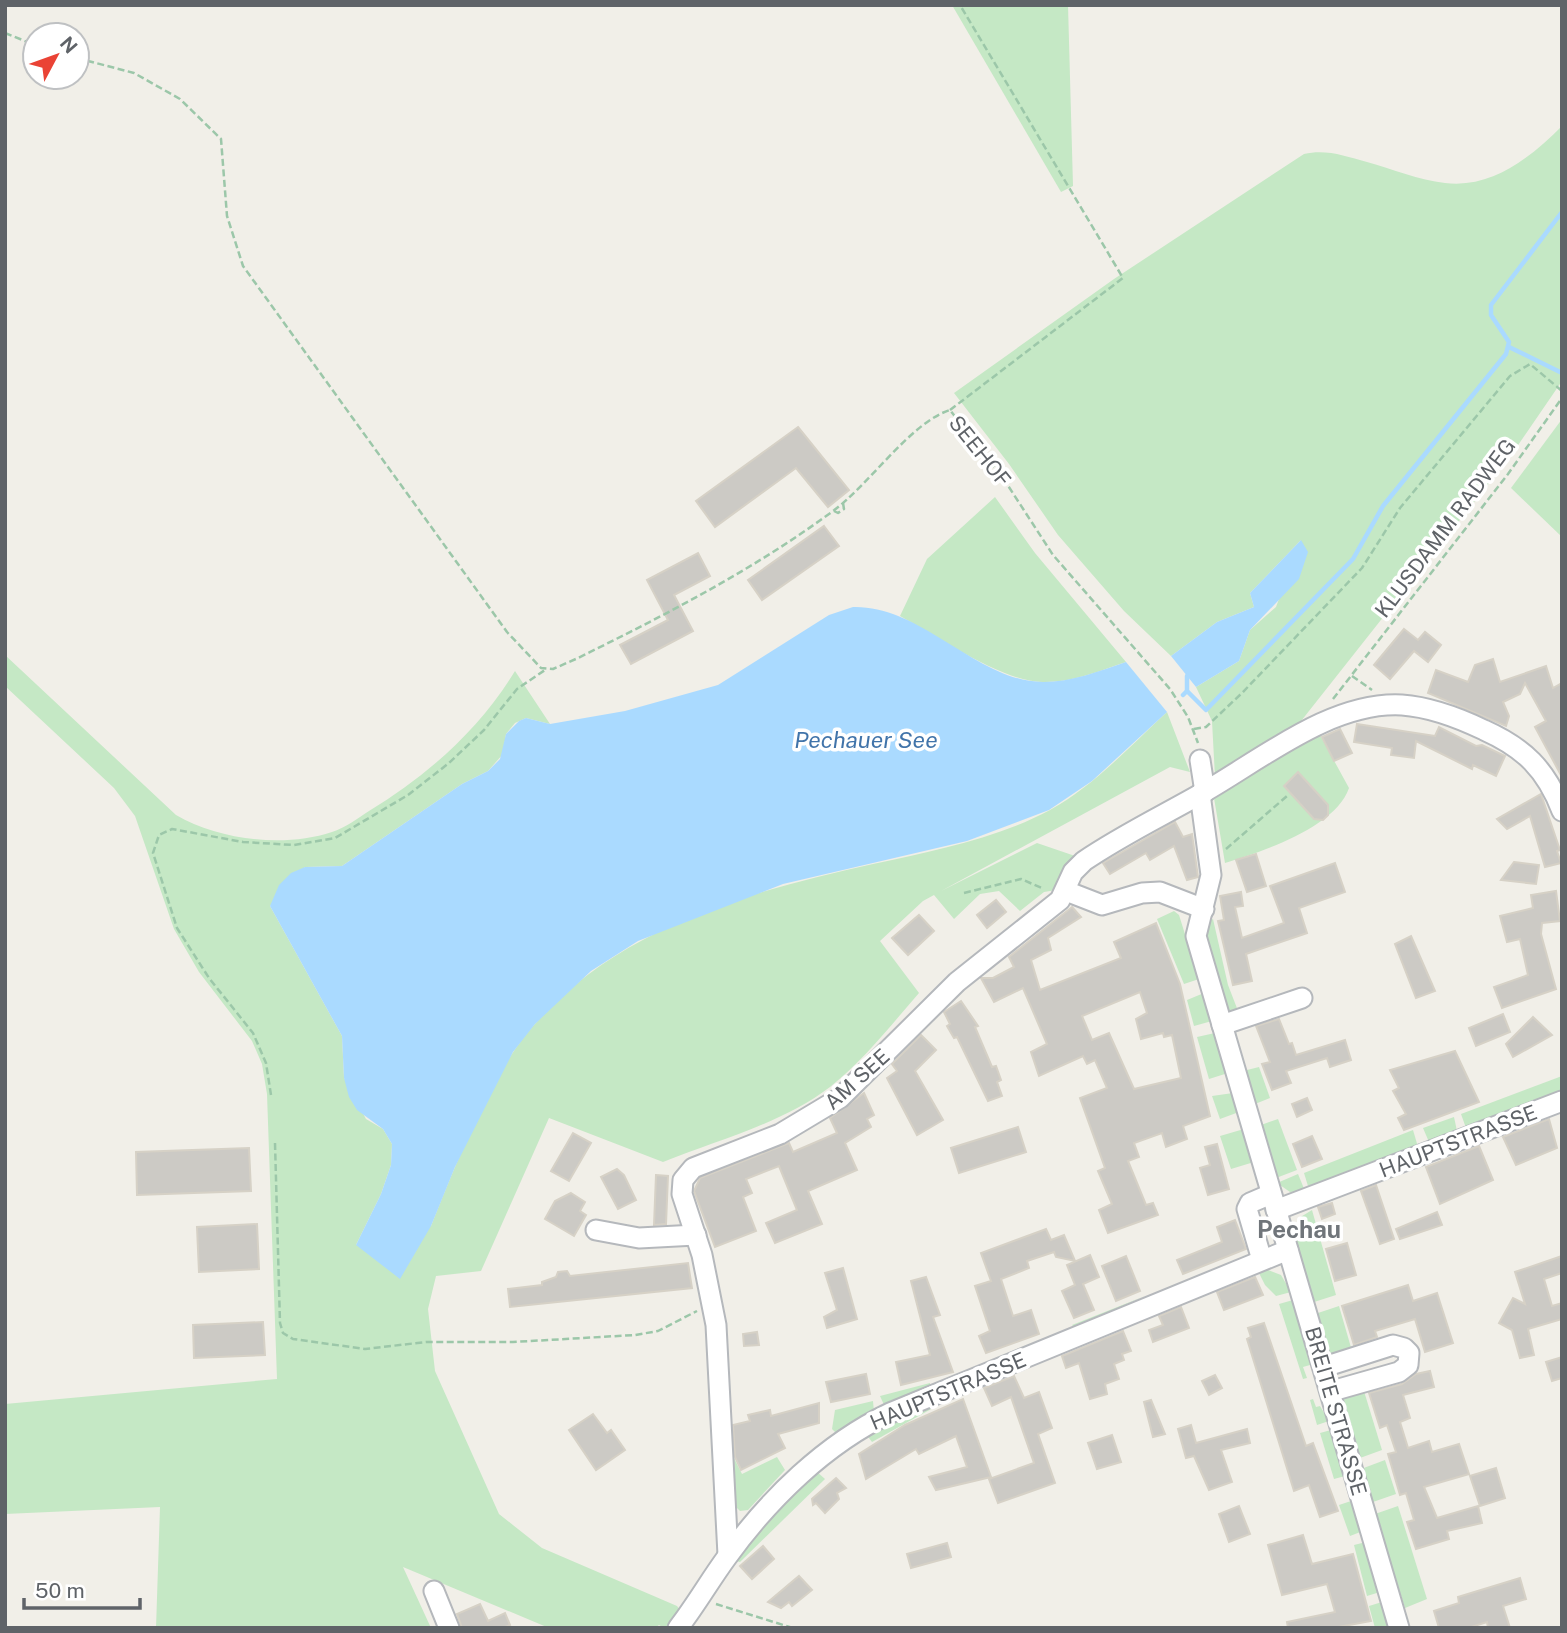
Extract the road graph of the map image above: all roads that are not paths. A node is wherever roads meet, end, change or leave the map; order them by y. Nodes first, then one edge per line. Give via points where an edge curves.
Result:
1 (1200, 760) road end
2 (1203, 793) junction
3 (1562, 811) edge
4 (1066, 891) junction
5 (1204, 909) junction
6 (1302, 998) dead end
7 (1222, 1025) junction
8 (1562, 1101) edge
9 (1274, 1202) junction
10 (596, 1230) dead end
11 (696, 1236) junction
12 (1288, 1250) junction
13 (1262, 1259) junction
14 (1324, 1367) junction
15 (1332, 1391) junction
16 (728, 1556) junction
17 (434, 1591) dead end
18 (682, 1623) edge
19 (449, 1628) edge
20 (1399, 1628) edge

1 - 2 street
2 - 3 street, AM SEE via 1316,727 1393,705 1458,719 1527,753 1543,772
2 - 4 street, AM SEE via 1084,861 1073,872
2 - 5 street, BREITE STRASSE via 1211,883
4 - 5 street via 1102,905 1160,892
4 - 11 street, AM SEE via 957,982 840,1098 787,1131 687,1174 682,1194
5 - 7 street, BREITE STRASSE via 1195,933
6 - 7 street
7 - 9 street, BREITE STRASSE
8 - 9 street, HAUPTSTRASSE
9 - 12 street, BREITE STRASSE
9 - 13 street via 1252,1202 1247,1209
10 - 11 street via 639,1238
11 - 16 street, AM SEE via 712,1304 719,1362
12 - 13 street, HAUPTSTRASSE
12 - 14 street, BREITE STRASSE
13 - 16 street, HAUPTSTRASSE via 879,1418 805,1471
14 - 15 street, BREITE STRASSE
14 - 15 street via 1393,1345 1409,1353 1408,1366 1399,1373
15 - 20 street, BREITE STRASSE
16 - 18 street, HAUPTSTRASSE
17 - 19 street

